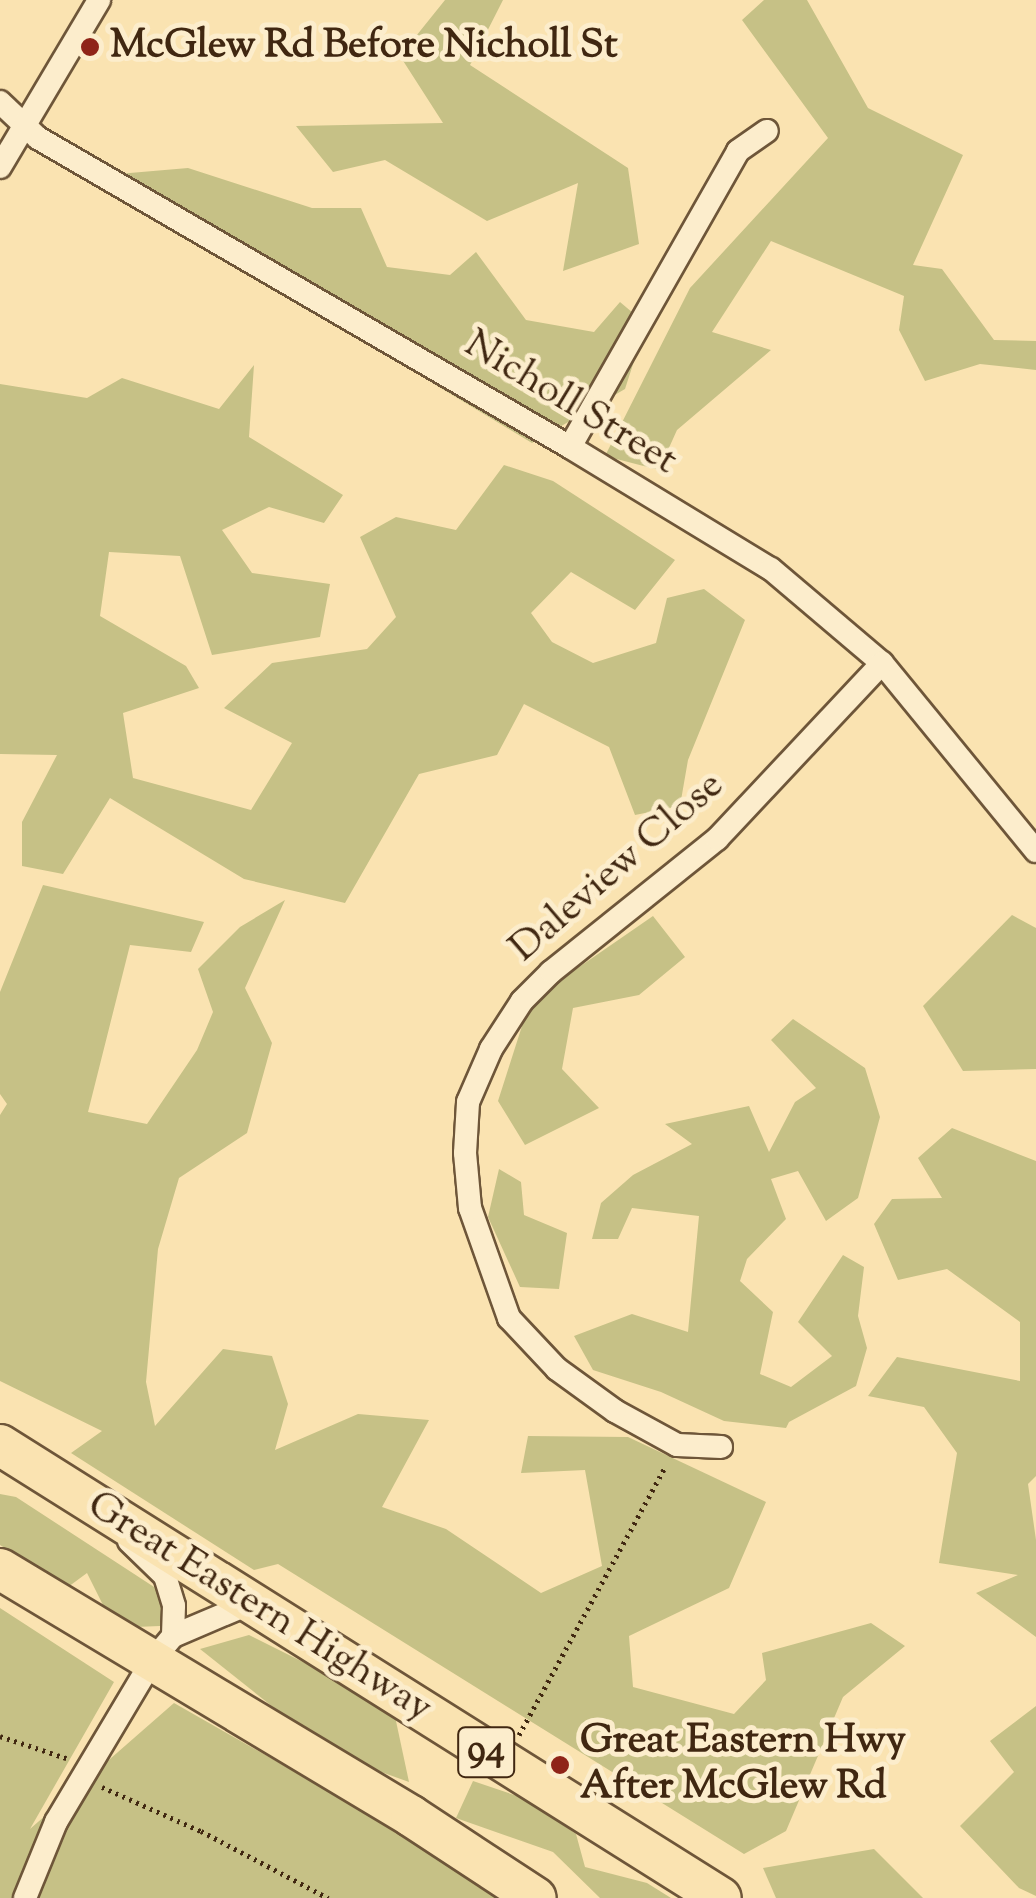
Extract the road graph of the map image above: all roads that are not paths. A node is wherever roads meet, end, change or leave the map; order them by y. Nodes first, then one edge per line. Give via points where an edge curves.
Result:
1 (100, 0) edge
2 (0, 102) edge
3 (26, 124) junction
4 (767, 131) dead end
5 (0, 168) edge
6 (570, 447) junction
7 (882, 664) junction
8 (1036, 850) edge
9 (0, 1445) edge
10 (721, 1447) dead end
11 (107, 1511) junction
12 (0, 1569) edge
13 (254, 1602) junction
14 (162, 1648) junction
15 (25, 1898) edge
16 (536, 1898) edge
17 (721, 1898) edge

1 - 3 street
2 - 3 street, Nicholl Street
3 - 5 street
3 - 6 street, Nicholl Street via 38,138
4 - 6 street via 738,151
6 - 7 street, Nicholl Street via 771,569
7 - 8 street, Nicholl Street
7 - 10 street, Daleview Close via 717,839 522,1000 468,1102 470,1208 509,1318 585,1392 677,1445
9 - 11 highway, Great Eastern Highway / 94
11 - 13 highway, Great Eastern Highway / 94
11 - 14 street via 138,1554 165,1576 174,1606
12 - 14 highway, 94
13 - 14 street
13 - 17 highway, Great Eastern Highway / 94
14 - 15 street via 56,1822
14 - 16 highway, 94

